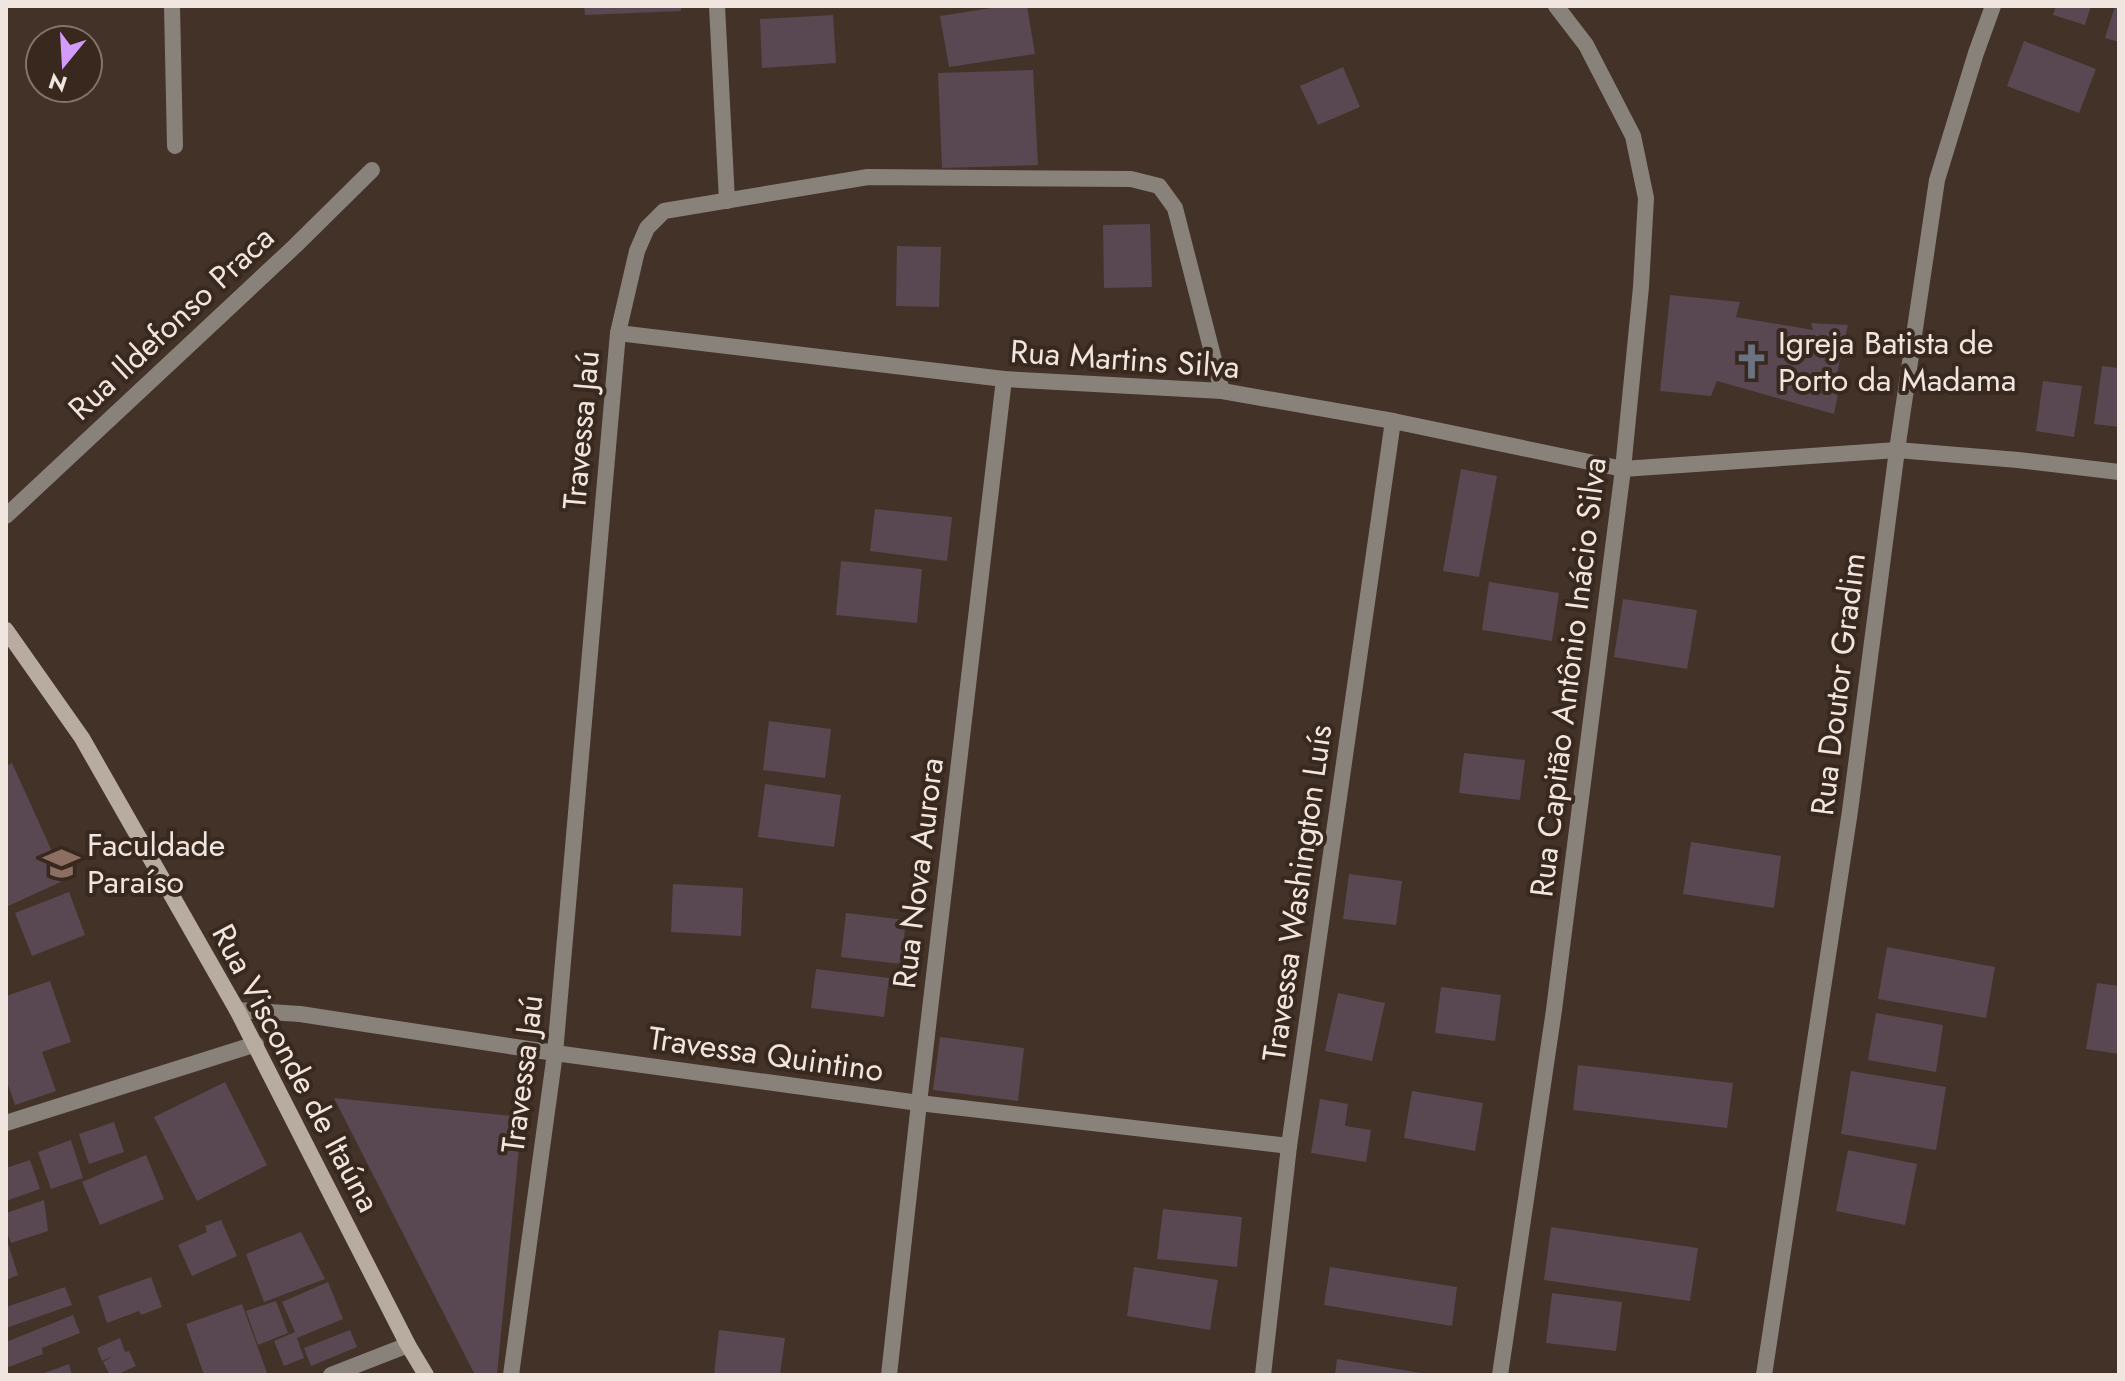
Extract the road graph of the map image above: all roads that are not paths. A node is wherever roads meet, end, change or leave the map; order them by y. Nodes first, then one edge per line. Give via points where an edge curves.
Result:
1 (172, 6) edge
2 (717, 6) edge
3 (1556, 6) edge
4 (1993, 6) edge
5 (175, 146) dead end
6 (372, 170) dead end
7 (727, 201) junction
8 (618, 333) junction
9 (1004, 379) junction
10 (1222, 391) junction
11 (1393, 421) junction
12 (1897, 450) junction
13 (1623, 469) junction
14 (2119, 472) edge
15 (6, 516) edge
16 (6, 630) edge
17 (237, 1010) junction
18 (256, 1044) junction
19 (555, 1053) junction
20 (919, 1103) junction
21 (6, 1123) edge
22 (1289, 1146) junction
23 (408, 1345) junction
24 (331, 1375) edge
25 (426, 1375) edge
26 (511, 1375) edge
27 (889, 1375) edge
28 (1263, 1375) edge
29 (1500, 1375) edge
30 (1764, 1375) edge

1 - 5 street
2 - 7 street
3 - 13 street, Rua Capitão Antônio Inácio Silva via 1586,45 1633,136 1646,198
4 - 12 street, Rua Doutor Gradim via 1937,180
6 - 15 street, Rua Ildefonso Praca
7 - 8 street, Travessa Jaú via 664,211 647,228
7 - 10 street, Travessa Jaú via 868,177 1131,179 1159,186 1175,208
8 - 9 street, Rua Martins Silva
8 - 19 street, Travessa Jaú
9 - 10 street, Rua Martins Silva
9 - 20 street, Rua Nova Aurora
10 - 11 street, Rua Martins Silva
11 - 13 street, Rua Martins Silva
11 - 22 street, Travessa Washington Luís
12 - 13 street, Rua Martins Silva
12 - 14 street, Rua Martins Silva
12 - 30 street, Rua Doutor Gradim via 1850,811
13 - 29 street, Rua Capitão Antônio Inácio Silva via 1554,1010
16 - 17 main road, Rua Visconde de Itaúna via 82,738
17 - 18 main road, Rua Visconde de Itaúna
17 - 19 street, Travessa Quintino via 300,1014
18 - 21 street
18 - 23 main road, Rua Visconde de Itaúna
19 - 20 street, Travessa Quintino
19 - 26 street, Travessa Jaú
20 - 22 street, Travessa Quintino
20 - 27 street, Rua Nova Aurora
22 - 28 street, Travessa Washington Luís
23 - 24 street
23 - 25 main road, Rua Visconde de Itaúna

